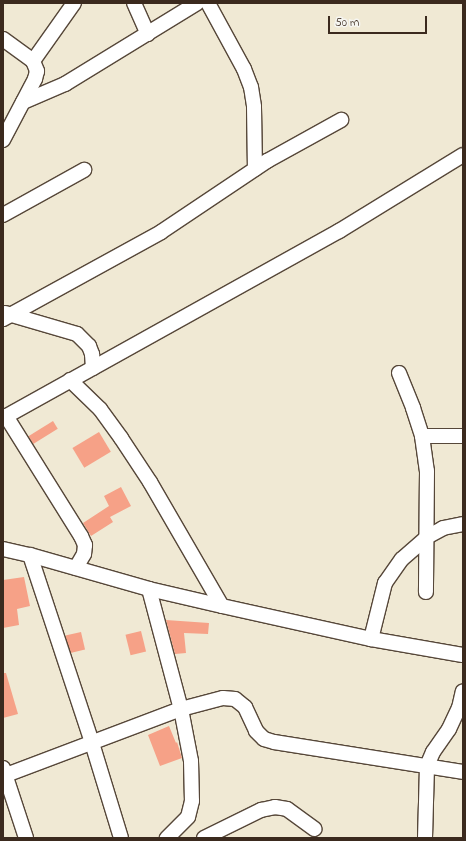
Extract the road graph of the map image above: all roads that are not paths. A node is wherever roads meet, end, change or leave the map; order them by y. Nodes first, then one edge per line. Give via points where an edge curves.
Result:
1 (74, 3) edge
2 (134, 3) edge
3 (197, 3) edge
4 (208, 3) edge
5 (148, 34) junction
6 (3, 39) edge
7 (33, 61) junction
8 (23, 102) junction
9 (341, 120) dead end
10 (3, 140) edge
11 (463, 155) edge
12 (255, 169) junction
13 (84, 170) dead end
14 (3, 215) edge
15 (5, 315) edge
16 (93, 368) junction
17 (399, 373) dead end
18 (70, 380) junction
19 (4, 417) edge
20 (422, 436) junction
21 (463, 436) edge
22 (463, 524) edge
23 (427, 537) junction
24 (3, 549) edge
25 (30, 555) junction
26 (76, 568) junction
27 (149, 589) junction
28 (426, 592) dead end
29 (222, 606) junction
30 (372, 639) junction
31 (463, 655) edge
32 (463, 691) edge
33 (181, 709) junction
34 (92, 743) junction
35 (427, 766) junction
36 (4, 772) edge
37 (463, 772) edge
38 (315, 829) dead end
39 (26, 838) edge
40 (121, 838) edge
41 (167, 838) edge
42 (204, 838) edge
43 (425, 838) edge

1 - 7 street
2 - 5 street
3 - 5 street
4 - 12 street via 244,68 251,87 254,107
5 - 8 street via 65,84
6 - 7 street
7 - 8 street via 37,71
8 - 10 street
9 - 12 street
11 - 16 street via 339,231
12 - 15 street via 161,232
13 - 14 street
15 - 16 street via 76,334 89,346
16 - 18 street
17 - 20 street
18 - 19 street
18 - 29 street via 100,409 121,438 150,482
19 - 26 street via 83,540 84,554
20 - 21 street
20 - 23 street via 427,471
22 - 23 street via 443,528
23 - 28 street
23 - 30 street via 402,558 385,583
24 - 25 street
25 - 26 street
25 - 34 street
26 - 27 street
27 - 29 street
27 - 33 street
29 - 30 street
30 - 31 street
32 - 35 street via 459,708 449,729
33 - 34 street
33 - 35 street via 223,698 235,699 245,707 256,731 264,739
33 - 41 street via 191,761 192,801 188,817
34 - 36 street
34 - 40 street
35 - 37 street
35 - 43 street
36 - 39 street
38 - 42 street via 287,809 275,807 261,810

